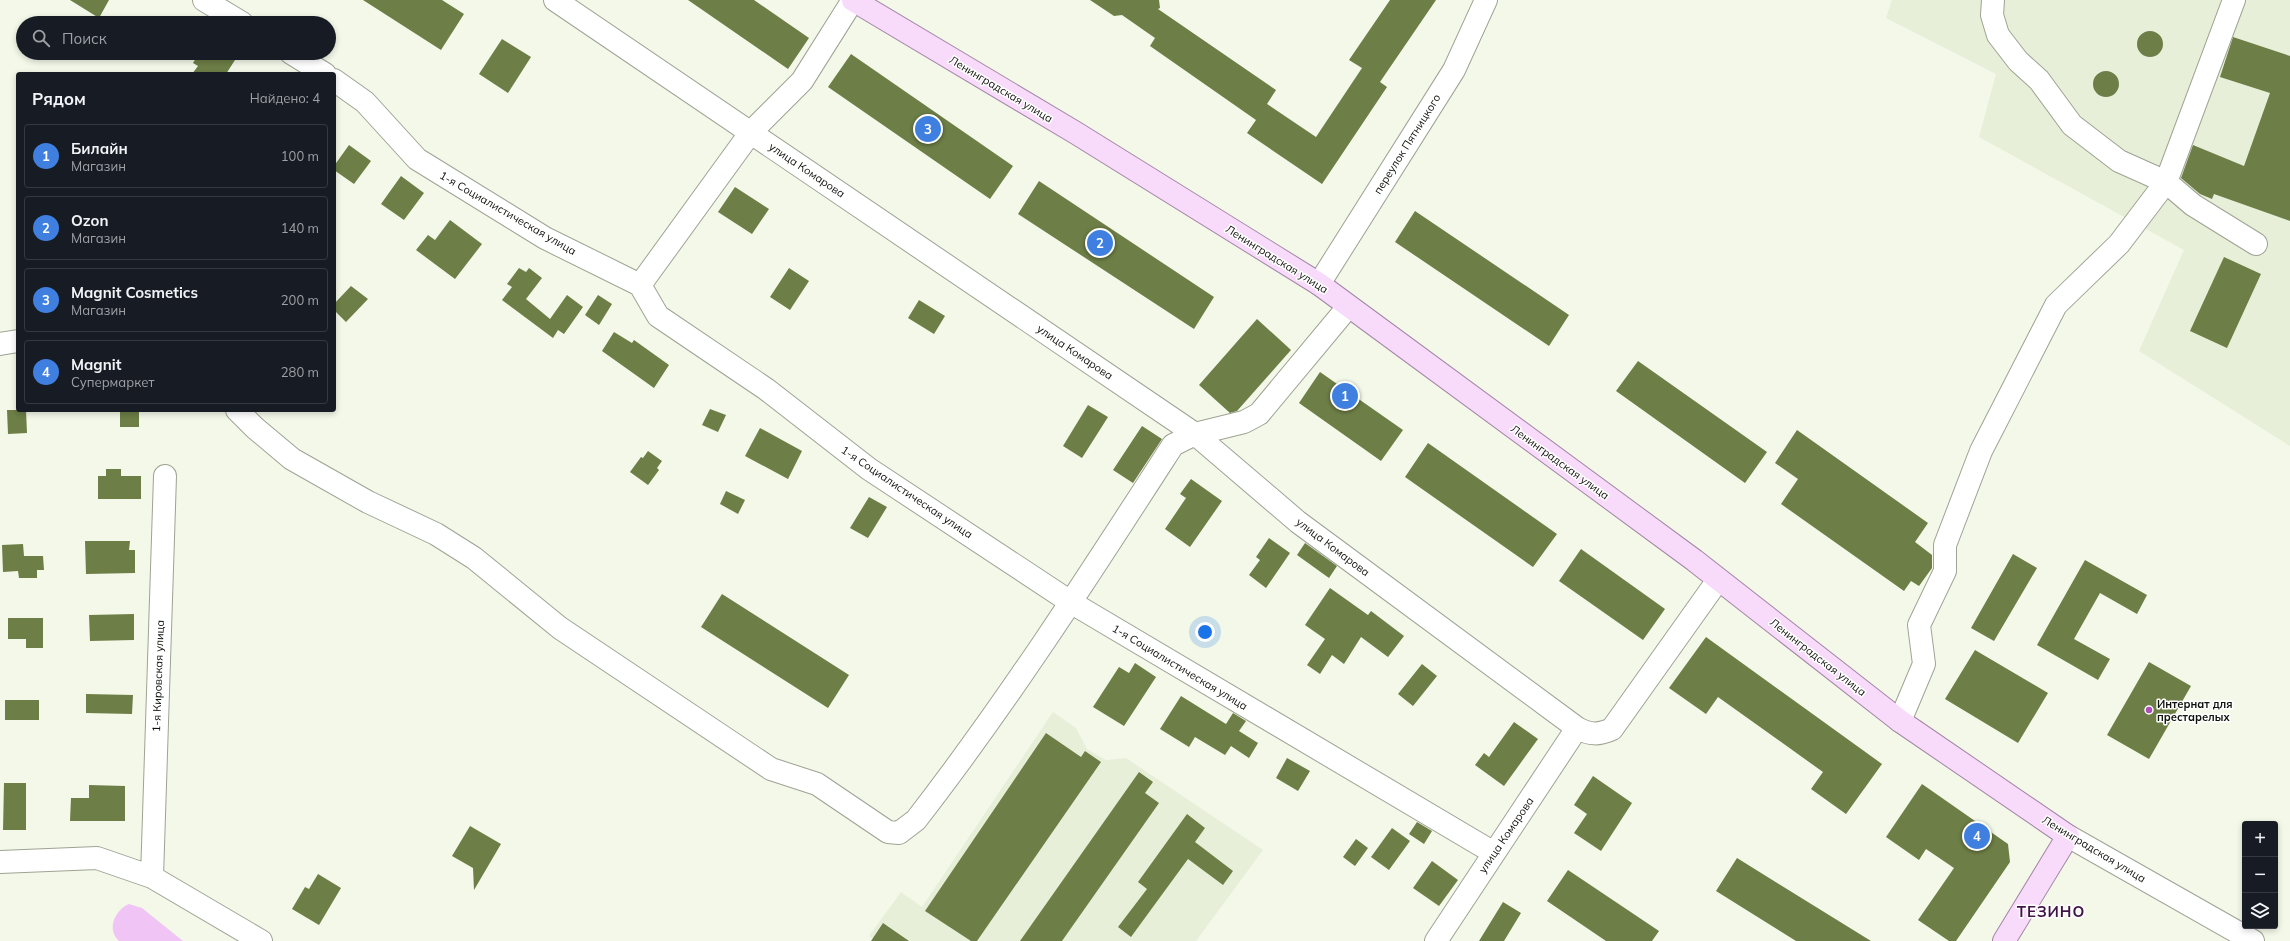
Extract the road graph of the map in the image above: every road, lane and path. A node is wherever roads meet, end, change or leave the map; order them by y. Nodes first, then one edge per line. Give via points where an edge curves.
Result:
1 (204, 0) edge
2 (556, 0) edge
3 (853, 0) edge
4 (1486, 0) edge
5 (1993, 0) edge
6 (2234, 0) edge
7 (230, 16) edge
8 (302, 60) edge
9 (322, 72) edge
10 (336, 81) edge
11 (751, 132) junction
12 (2166, 182) junction
13 (2256, 244) dead end
14 (1319, 284) junction
15 (640, 285) junction
16 (1348, 307) junction
17 (16, 341) edge
18 (0, 344) edge
19 (240, 412) edge
20 (1195, 434) junction
21 (165, 476) dead end
22 (1718, 580) junction
23 (1072, 603) junction
24 (1900, 721) junction
25 (1577, 728) junction
26 (2068, 836) junction
27 (1494, 853) junction
28 (0, 862) edge
29 (152, 876) junction
30 (232, 934) edge
31 (261, 941) edge
32 (1436, 941) edge
33 (2004, 941) edge
34 (2253, 941) edge

1 - 7 street
2 - 11 street, улица Комарова
3 - 11 street via 802,81
3 - 14 main road, Ленинградская улица via 1076,133
4 - 14 street, переулок Пятницкого via 1454,70
5 - 12 street via 1992,15 1998,35 2018,61 2039,80 2072,125 2119,161
6 - 12 street
8 - 9 street
10 - 15 street, 1-я Социалистическая улица via 365,102 417,159 545,238
11 - 15 street
11 - 20 street, улица Комарова
12 - 13 street via 2193,205
12 - 24 street via 2119,244 2056,305 1981,451 1945,545 1945,571 1919,625 1924,664
14 - 16 main road, Ленинградская улица
15 - 23 street, 1-я Социалистическая улица via 658,316 766,389 869,469
16 - 20 street via 1259,414 1244,422
16 - 22 main road, Ленинградская улица
17 - 18 street
19 - 23 street via 292,459 368,502 436,534 474,558 560,628 771,769 817,784 888,832 899,833 916,820
20 - 23 street via 1173,445
20 - 25 street, улица Комарова via 1298,522
21 - 29 street, 1-я Кировская улица
22 - 24 main road, Ленинградская улица
22 - 25 street, улица Комарова via 1612,729 1600,734 1586,733
23 - 27 street, 1-я Социалистическая улица
24 - 26 main road, Ленинградская улица
25 - 27 street, улица Комарова
26 - 33 main road
26 - 34 street, Ленинградская улица
27 - 32 street, улица Комарова
28 - 29 street via 97,858
29 - 30 street
30 - 31 street

